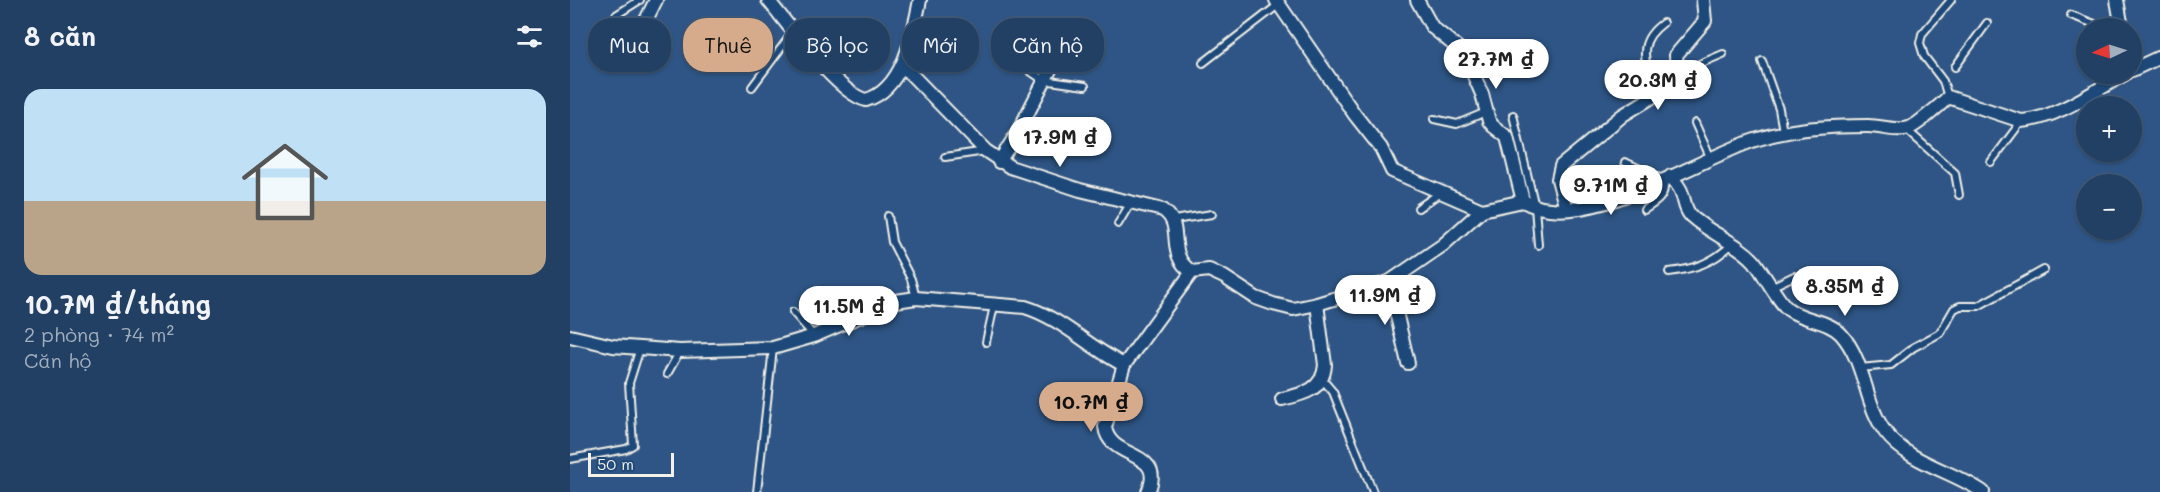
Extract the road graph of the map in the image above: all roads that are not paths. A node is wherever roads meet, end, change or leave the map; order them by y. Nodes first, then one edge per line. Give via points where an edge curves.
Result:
1 (640, 0) edge
2 (656, 0) edge
3 (768, 0) edge
4 (920, 0) edge
5 (1417, 0) edge
6 (1703, 0) edge
7 (1951, 0) edge
8 (2117, 0) edge
9 (1277, 2) edge
10 (616, 15) dead end
11 (2071, 15) dead end
12 (647, 18) edge
13 (915, 18) edge
14 (2079, 18) edge
15 (2120, 18) edge
16 (785, 20) edge
17 (1663, 23) dead end
18 (1987, 23) dead end
19 (785, 43) edge
20 (1723, 54) dead end
21 (2160, 57) edge
22 (1762, 61) dead end
23 (1203, 63) dead end
24 (2142, 63) edge
25 (902, 67) edge
26 (1955, 67) dead end
27 (829, 72) edge
28 (909, 72) edge
29 (1031, 72) edge
30 (1048, 72) edge
31 (1677, 73) junction
32 (1043, 80) junction
33 (2104, 84) edge
34 (1085, 86) dead end
35 (752, 87) dead end
36 (1654, 96) junction
37 (1948, 97) junction
38 (1487, 111) junction
39 (1513, 115) dead end
40 (1434, 119) dead end
41 (2021, 121) junction
42 (1695, 123) dead end
43 (1906, 129) junction
44 (1783, 131) junction
45 (986, 151) junction
46 (945, 157) dead end
47 (1711, 159) junction
48 (999, 162) junction
49 (1625, 162) dead end
50 (1991, 162) dead end
51 (1667, 178) junction
52 (1441, 193) junction
53 (1959, 195) dead end
54 (1523, 201) junction
55 (1131, 202) junction
56 (1534, 207) junction
57 (1418, 208) dead end
58 (1566, 209) junction
59 (1482, 210) junction
60 (1644, 210) dead end
61 (1212, 214) dead end
62 (888, 216) dead end
63 (1174, 220) junction
64 (1118, 224) dead end
65 (1732, 244) junction
66 (1538, 245) dead end
67 (2044, 270) dead end
68 (1192, 272) junction
69 (1669, 272) dead end
70 (1794, 276) dead end
71 (1389, 282) junction
72 (1773, 286) junction
73 (916, 298) junction
74 (1317, 304) junction
75 (994, 306) junction
76 (793, 312) dead end
77 (570, 336) edge
78 (814, 336) junction
79 (986, 342) dead end
80 (640, 348) junction
81 (773, 348) junction
82 (680, 351) junction
83 (1408, 363) dead end
84 (1124, 365) junction
85 (1860, 368) junction
86 (667, 374) dead end
87 (1322, 379) junction
88 (1282, 399) dead end
89 (570, 459) edge
90 (757, 492) edge
91 (1148, 492) edge
92 (1373, 492) edge
93 (1983, 492) edge

1 - 10 lane
2 - 12 street
3 - 16 street
4 - 13 street
5 - 38 street via 1432,27 1464,54
6 - 31 street via 1705,21 1676,55
7 - 37 lane via 1922,34 1920,43 1924,56 1946,79
8 - 15 street
9 - 23 lane
9 - 52 street via 1381,148 1392,171
11 - 14 lane
17 - 36 lane via 1645,41
18 - 26 lane
19 - 35 lane
20 - 31 lane
21 - 24 street
22 - 44 lane
25 - 27 street via 880,93 866,100 858,99
28 - 45 street
29 - 32 lane
30 - 32 street
31 - 36 street
32 - 34 lane
32 - 48 street
33 - 41 street via 2073,103
36 - 58 street via 1623,115 1561,166 1558,179
37 - 41 street
37 - 43 street via 1915,126
38 - 40 lane via 1457,124
38 - 54 street via 1493,126 1507,137
39 - 56 lane
41 - 50 lane
42 - 47 lane
43 - 44 street via 1828,126
43 - 53 lane via 1955,173
44 - 47 street
45 - 46 lane
45 - 48 street
47 - 51 street
48 - 55 street via 1080,190
49 - 51 lane
51 - 58 street via 1599,204
51 - 60 lane via 1659,201
51 - 65 street via 1680,189 1689,213
52 - 57 lane
52 - 59 street
54 - 56 street
54 - 59 street
55 - 63 street via 1163,210
55 - 64 lane
56 - 58 street
56 - 66 lane
59 - 71 street via 1443,245
61 - 63 lane
62 - 73 lane via 892,242
63 - 68 street via 1180,262
65 - 69 lane via 1703,265
65 - 72 street via 1754,261
67 - 85 lane via 1978,306 1954,309 1940,333 1891,365
68 - 74 street via 1209,270 1273,304 1293,309
68 - 84 street
70 - 72 lane
71 - 74 street
71 - 83 street
72 - 85 street via 1788,309 1835,328
73 - 75 street
73 - 78 street via 896,301
74 - 87 street via 1325,365
75 - 79 lane
75 - 84 street via 1040,311
76 - 78 lane
77 - 80 street
78 - 81 street
80 - 82 street
80 - 89 lane via 629,383 633,445
81 - 82 street
81 - 90 lane
82 - 86 lane
84 - 91 street via 1106,435 1149,464 1153,473
85 - 93 street via 1878,417 1899,447
87 - 88 street via 1312,391
87 - 92 lane via 1333,392

